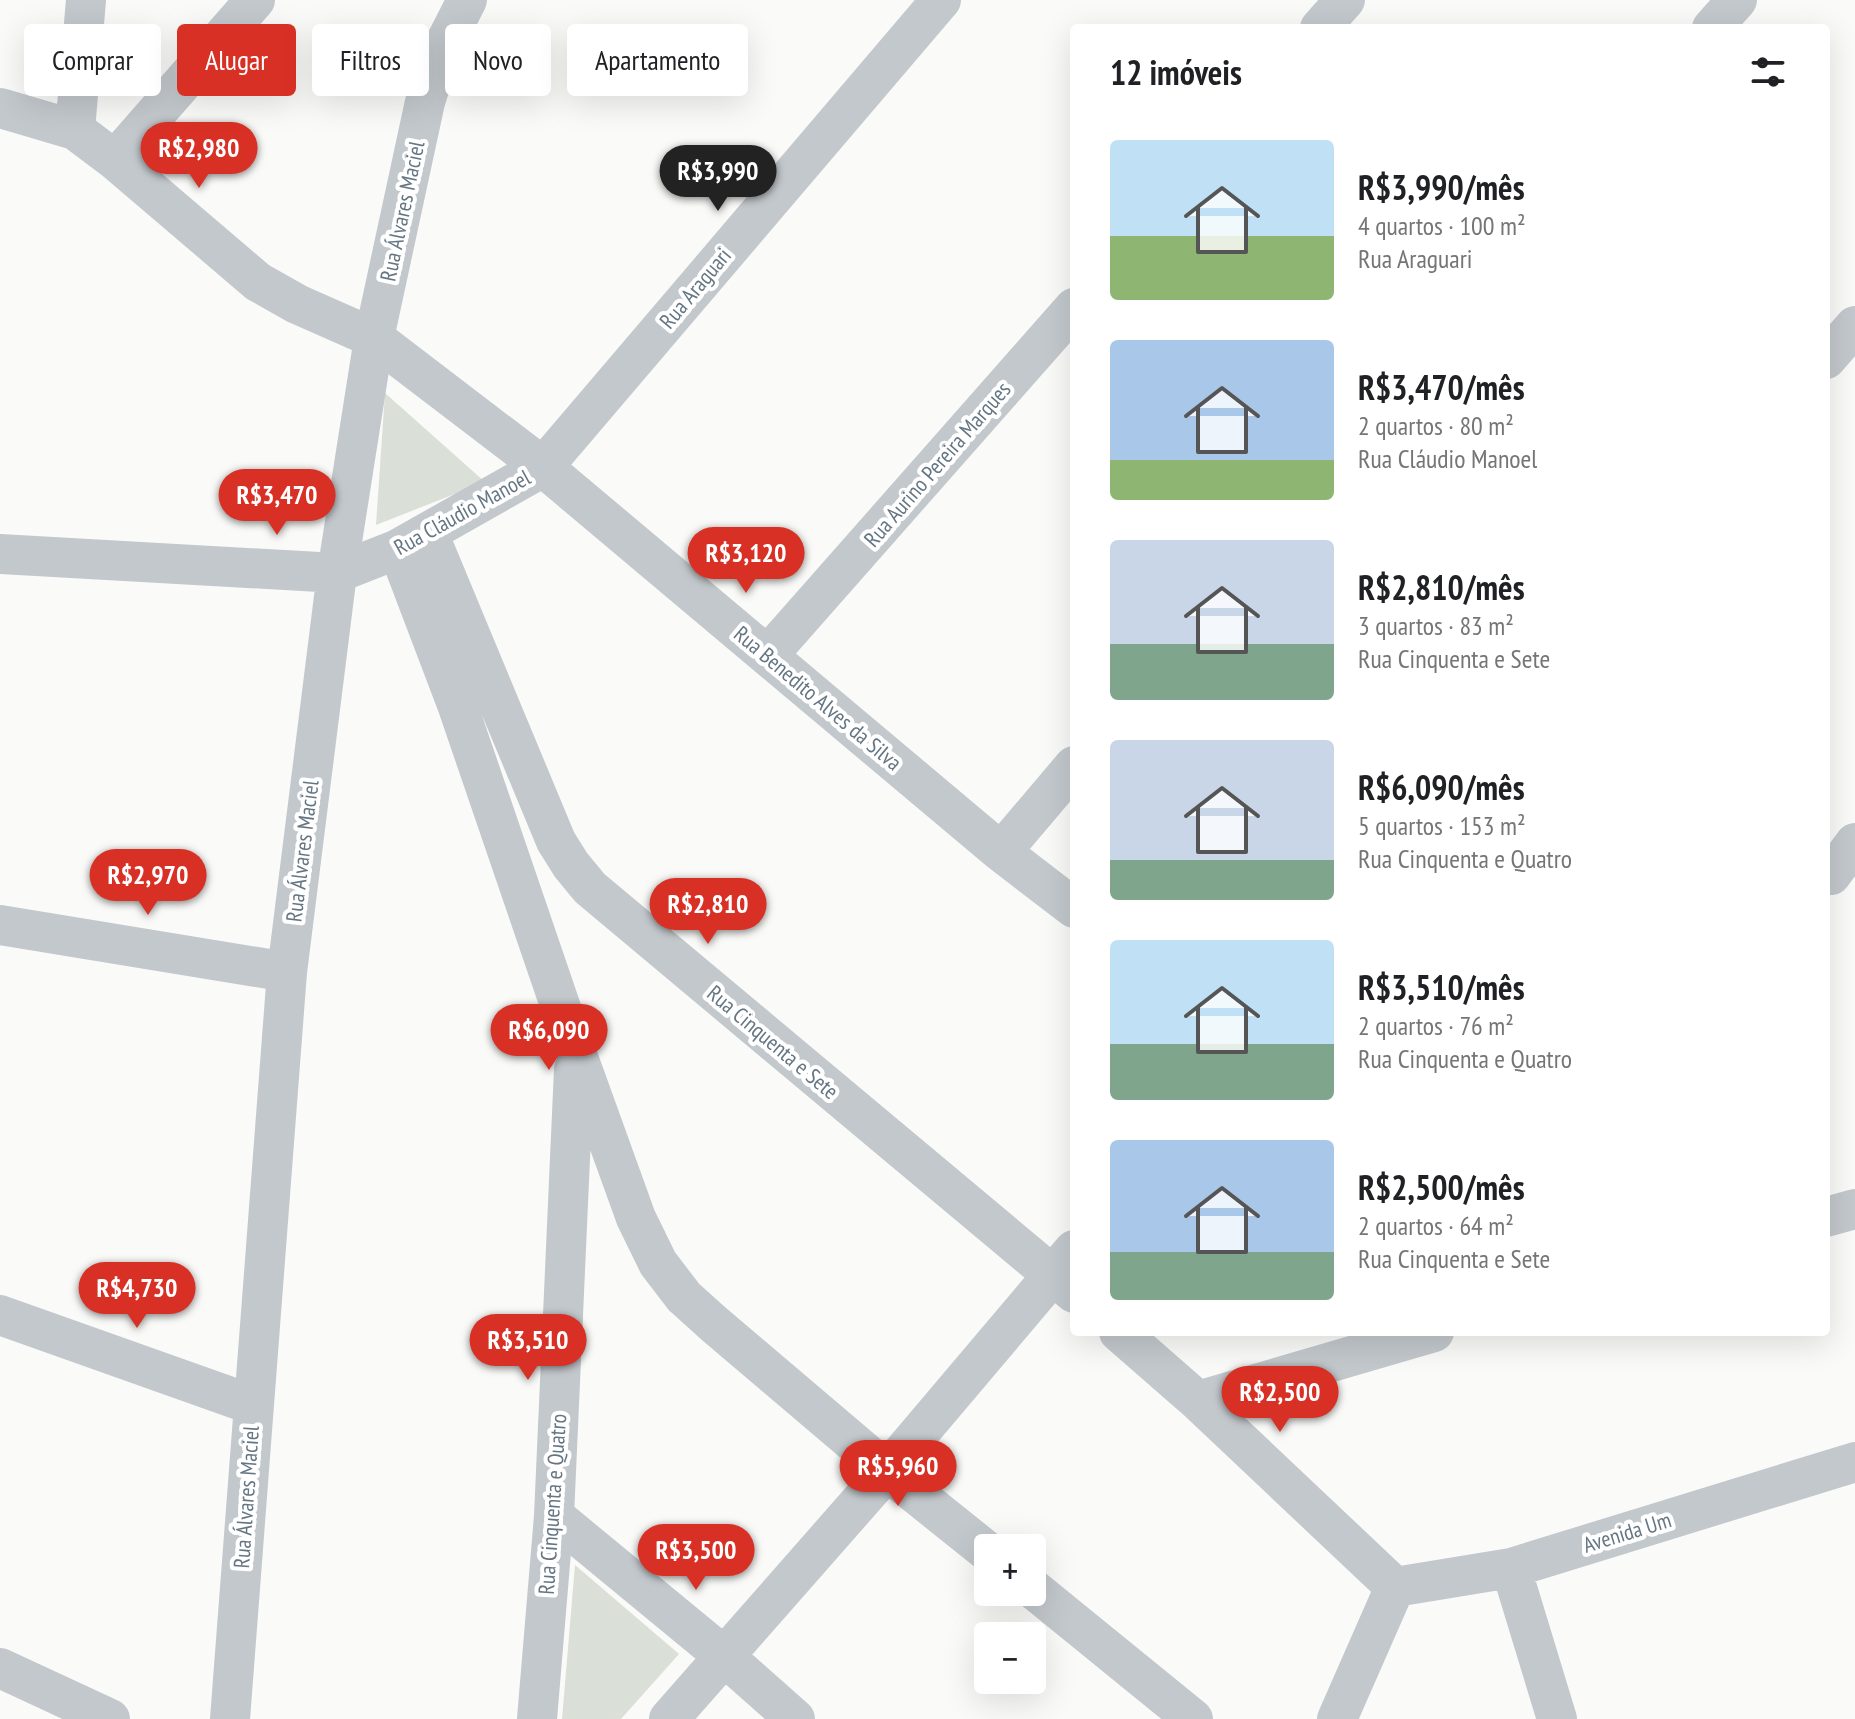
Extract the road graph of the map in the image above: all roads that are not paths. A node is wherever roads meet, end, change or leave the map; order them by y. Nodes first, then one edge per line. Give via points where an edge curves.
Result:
1 (86, 0) edge
2 (255, 0) edge
3 (467, 0) edge
4 (941, 0) edge
5 (1345, 0) edge
6 (1737, 0) edge
7 (1324, 24) edge
8 (1716, 24) edge
9 (0, 108) edge
10 (75, 130) junction
11 (115, 160) junction
12 (1070, 313) edge
13 (1855, 326) edge
14 (374, 338) junction
15 (1830, 354) edge
16 (543, 467) junction
17 (413, 541) junction
18 (0, 554) edge
19 (337, 573) junction
20 (768, 655) junction
21 (1070, 771) edge
22 (1855, 843) edge
23 (1001, 852) junction
24 (1837, 873) edge
25 (1070, 905) edge
26 (0, 925) edge
27 (287, 972) junction
28 (575, 1049) junction
29 (1855, 1209) edge
30 (1830, 1216) edge
31 (1067, 1272) edge
32 (0, 1315) edge
33 (1124, 1336) edge
34 (1420, 1336) edge
35 (1198, 1401) junction
36 (253, 1405) junction
37 (1855, 1462) edge
38 (887, 1471) junction
39 (554, 1516) junction
40 (974, 1541) edge
41 (1511, 1568) junction
42 (1395, 1587) junction
43 (1046, 1599) edge
44 (725, 1657) junction
45 (0, 1668) edge
46 (110, 1719) edge
47 (230, 1719) edge
48 (537, 1719) edge
49 (669, 1719) edge
50 (795, 1719) edge
51 (1193, 1719) edge
52 (1337, 1719) edge
53 (1557, 1719) edge

1 - 10 street
2 - 11 street
3 - 14 street, Rua Álvares Maciel via 441,51 425,102
4 - 16 street, Rua Araguari
5 - 7 street
6 - 8 street
9 - 10 street
10 - 11 street, Rua Benedito Alves da Silva
11 - 14 street, Rua Benedito Alves da Silva via 258,282
12 - 20 street, Rua Aurino Pereira Marques
13 - 15 street
14 - 16 street, Rua Benedito Alves da Silva
14 - 19 street, Rua Álvares Maciel
16 - 17 street, Rua Cláudio Manoel
16 - 20 street, Rua Benedito Alves da Silva
17 - 19 street, Rua Cláudio Manoel
17 - 28 street via 458,707
17 - 31 street, Rua Cinquenta e Sete via 556,841 590,888
18 - 19 street, Rua Cláudio Manoel
19 - 27 street, Rua Álvares Maciel
20 - 23 street, Rua Benedito Alves da Silva
21 - 23 street
22 - 24 street
23 - 25 street, Rua Benedito Alves da Silva
26 - 27 street
27 - 36 street, Rua Álvares Maciel
28 - 38 street via 636,1218 658,1263 684,1297
28 - 39 street, Rua Cinquenta e Quatro
29 - 30 street
31 - 38 street
32 - 36 street
33 - 35 street
34 - 35 street
35 - 42 street
36 - 47 street, Rua Álvares Maciel
37 - 41 street, Avenida Um
38 - 40 street
38 - 44 street
39 - 44 street
39 - 48 street, Rua Cinquenta e Quatro
41 - 42 street, Avenida Um
41 - 53 street
42 - 52 street
43 - 51 street
44 - 49 street
44 - 50 street
45 - 46 street

